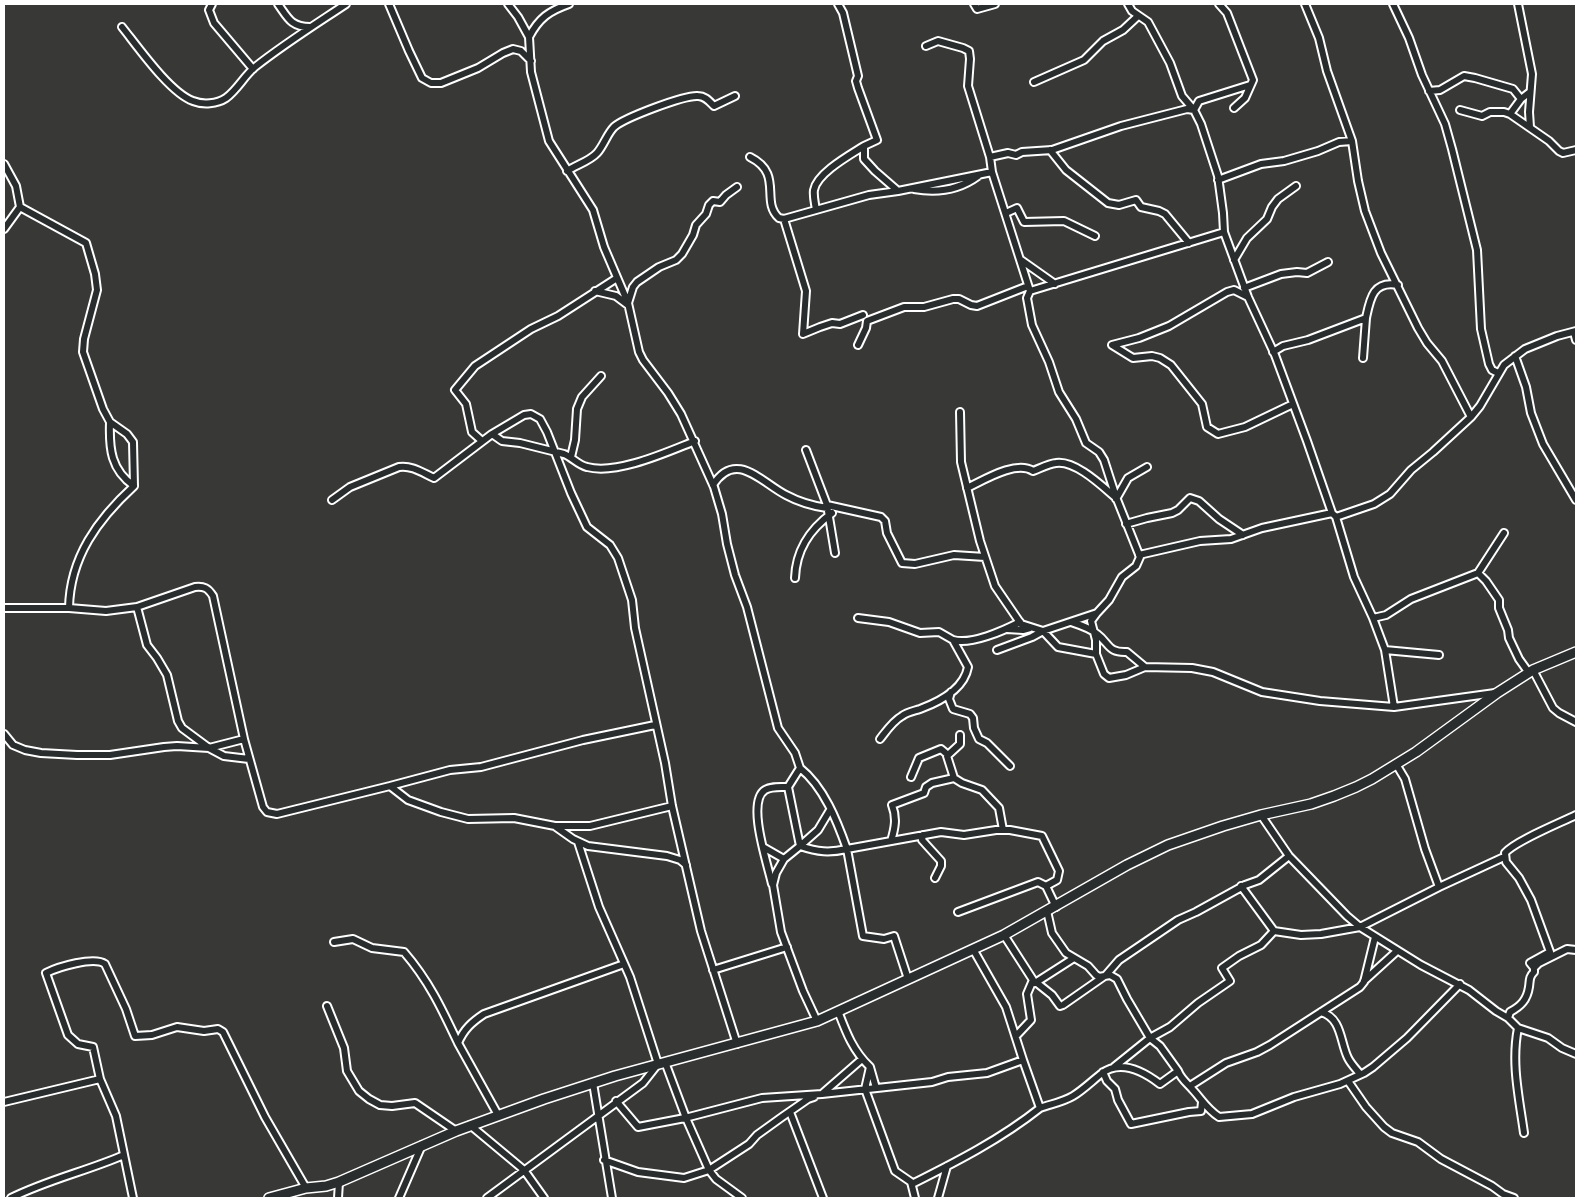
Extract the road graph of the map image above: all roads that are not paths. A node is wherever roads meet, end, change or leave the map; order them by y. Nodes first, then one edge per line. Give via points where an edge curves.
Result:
1 (212, 4) edge
2 (278, 4) edge
3 (346, 4) edge
4 (389, 4) edge
5 (508, 4) edge
6 (569, 4) edge
7 (838, 4) edge
8 (974, 4) edge
9 (995, 4) edge
10 (1128, 4) edge
11 (1219, 4) edge
12 (1305, 4) edge
13 (1393, 4) edge
14 (1518, 4) edge
15 (1138, 16) junction
16 (122, 27) dead end
17 (311, 27) junction
18 (529, 37) junction
19 (926, 46) dead end
20 (531, 61) junction
21 (253, 69) junction
22 (1034, 82) dead end
23 (1250, 85) junction
24 (1429, 91) junction
25 (1530, 92) junction
26 (735, 96) dead end
27 (1521, 99) junction
28 (1234, 108) dead end
29 (1194, 110) junction
30 (1460, 110) dead end
31 (1510, 114) junction
32 (1530, 127) junction
33 (1352, 141) junction
34 (864, 146) junction
35 (1050, 150) junction
36 (1576, 150) edge
37 (750, 157) dead end
38 (990, 157) junction
39 (4, 164) edge
40 (567, 170) junction
41 (992, 172) junction
42 (1218, 180) junction
43 (1296, 186) dead end
44 (736, 187) dead end
45 (898, 190) junction
46 (20, 207) junction
47 (816, 210) junction
48 (1006, 213) junction
49 (784, 219) junction
50 (4, 229) edge
51 (1224, 232) junction
52 (1094, 236) dead end
53 (1188, 243) junction
54 (1020, 260) junction
55 (1234, 260) junction
56 (1328, 262) dead end
57 (617, 278) junction
58 (1054, 284) junction
59 (1398, 285) junction
60 (1029, 288) junction
61 (1244, 288) junction
62 (595, 291) junction
63 (1248, 297) junction
64 (628, 305) junction
65 (863, 316) dead end
66 (1366, 318) junction
67 (1575, 331) edge
68 (1576, 340) edge
69 (858, 345) dead end
70 (1273, 352) junction
71 (1515, 356) junction
72 (1363, 358) dead end
73 (1498, 373) junction
74 (601, 376) dead end
75 (1293, 404) junction
76 (960, 412) dead end
77 (1471, 417) junction
78 (110, 422) junction
79 (492, 434) junction
80 (482, 441) junction
81 (695, 441) junction
82 (806, 450) dead end
83 (556, 452) junction
84 (571, 456) junction
85 (1147, 467) dead end
86 (713, 485) junction
87 (134, 486) junction
88 (967, 488) junction
89 (1116, 498) junction
90 (332, 500) dead end
91 (1576, 500) edge
92 (828, 509) junction
93 (1334, 515) junction
94 (1126, 524) junction
95 (1504, 533) dead end
96 (1243, 535) junction
97 (835, 553) dead end
98 (1139, 555) junction
99 (985, 557) junction
100 (1478, 573) junction
101 (795, 578) dead end
102 (136, 607) junction
103 (4, 608) edge
104 (68, 608) junction
105 (1097, 613) junction
106 (858, 618) dead end
107 (1374, 618) junction
108 (1020, 622) junction
109 (1071, 622) junction
110 (1030, 628) junction
111 (1006, 629) junction
112 (1043, 631) junction
113 (1093, 631) junction
114 (953, 640) junction
115 (997, 650) dead end
116 (1385, 650) junction
117 (1576, 652) edge
118 (1096, 654) junction
119 (1439, 655) dead end
120 (1145, 667) junction
121 (1531, 671) junction
122 (951, 692) junction
123 (1497, 693) junction
124 (1394, 707) junction
125 (1576, 722) edge
126 (656, 725) junction
127 (4, 734) edge
128 (960, 735) dead end
129 (244, 739) junction
130 (880, 739) dead end
131 (209, 748) junction
132 (948, 755) junction
133 (249, 759) junction
134 (1396, 764) junction
135 (1010, 766) dead end
136 (800, 768) junction
137 (911, 778) dead end
138 (954, 778) junction
139 (390, 786) junction
140 (788, 787) junction
141 (672, 806) junction
142 (830, 810) junction
143 (1261, 815) junction
144 (1576, 815) edge
145 (555, 826) junction
146 (1003, 830) junction
147 (923, 835) junction
148 (891, 841) junction
149 (578, 842) junction
150 (800, 846) junction
151 (763, 847) junction
152 (847, 849) junction
153 (1290, 856) junction
154 (1504, 857) junction
155 (784, 859) junction
156 (686, 865) junction
157 (935, 878) dead end
158 (773, 885) junction
159 (1046, 886) junction
160 (1241, 886) junction
161 (1439, 887) junction
162 (1056, 906) junction
163 (958, 912) dead end
164 (1047, 912) junction
165 (1360, 928) junction
166 (1274, 931) junction
167 (1004, 935) junction
168 (1375, 937) junction
169 (334, 942) dead end
170 (787, 947) junction
171 (973, 949) junction
172 (1576, 950) edge
173 (1398, 951) junction
174 (1074, 958) junction
175 (624, 964) junction
176 (1534, 968) junction
177 (713, 970) junction
178 (1106, 975) junction
179 (908, 979) junction
180 (1364, 981) junction
181 (1034, 983) junction
182 (1460, 984) junction
183 (327, 1006) dead end
184 (838, 1011) junction
185 (1321, 1012) junction
186 (1508, 1018) junction
187 (817, 1021) junction
188 (1518, 1028) junction
189 (1016, 1036) junction
190 (1150, 1038) junction
191 (458, 1043) junction
192 (737, 1044) junction
193 (1576, 1054) edge
194 (862, 1059) junction
195 (1024, 1060) junction
196 (662, 1064) junction
197 (870, 1067) junction
198 (1114, 1067) junction
199 (1178, 1071) junction
200 (1103, 1072) junction
201 (1360, 1074) junction
202 (100, 1079) junction
203 (1348, 1081) junction
204 (593, 1083) junction
205 (1190, 1086) junction
206 (876, 1088) junction
207 (864, 1089) junction
208 (822, 1094) junction
209 (4, 1102) edge
210 (616, 1102) junction
211 (1202, 1102) junction
212 (1040, 1108) junction
213 (790, 1112) junction
214 (498, 1115) junction
215 (598, 1115) junction
216 (686, 1118) junction
217 (470, 1125) junction
218 (456, 1130) junction
219 (1524, 1133) dead end
220 (422, 1145) junction
221 (124, 1155) junction
222 (604, 1160) junction
223 (947, 1166) junction
224 (524, 1170) junction
225 (709, 1170) junction
226 (339, 1182) junction
227 (912, 1184) junction
228 (306, 1188) junction
229 (11, 1198) edge
230 (133, 1198) edge
231 (269, 1198) edge
232 (338, 1198) edge
233 (399, 1198) edge
234 (487, 1198) edge
235 (544, 1198) edge
236 (612, 1198) edge
237 (742, 1198) edge
238 (823, 1198) edge
239 (915, 1198) edge
240 (938, 1198) edge
241 (1514, 1198) edge

1 - 21 street via 209,10 214,23
2 - 17 street via 292,23
3 - 17 street
4 - 20 street via 422,78 431,83 441,83 478,68 513,49
5 - 18 street
6 - 18 street via 544,16
7 - 34 street via 858,76 858,88 877,140
8 - 9 street via 977,9
10 - 15 street
11 - 23 street via 1227,13 1253,80
12 - 33 street
13 - 24 street
14 - 25 street via 1532,74
15 - 22 street via 1123,30 1103,41 1084,60
15 - 29 street via 1148,22 1170,63 1182,96
16 - 21 street via 167,82 194,102 210,104 225,99
17 - 21 street
18 - 20 street
19 - 38 street via 938,41 969,51 968,86
20 - 40 street via 549,141
23 - 28 street via 1245,98
23 - 29 street via 1199,101
24 - 27 street via 1440,90 1464,76 1513,89
24 - 73 street via 1445,124 1472,224 1478,250 1481,329 1489,364
25 - 27 street
25 - 32 street
26 - 40 street via 714,106 707,98 687,97 622,122 610,132 596,155
27 - 31 street
29 - 35 street via 1186,109 1121,126
29 - 42 street
30 - 31 street via 1482,116 1490,112
31 - 32 street
32 - 36 street via 1563,153
33 - 42 street via 1284,161 1261,164
33 - 59 street via 1364,211
34 - 45 street via 867,164
34 - 47 street via 839,162 816,184
35 - 38 street
35 - 53 street via 1066,170 1108,204 1119,205 1136,200 1141,207 1159,211
37 - 49 street via 766,170 773,209 779,218
38 - 41 street
39 - 46 street via 16,186
40 - 57 street via 593,210
41 - 45 street
41 - 48 street
42 - 51 street
43 - 55 street via 1278,199 1267,220 1247,238
44 - 64 street via 720,202 713,201 709,205 676,260 637,282
45 - 47 street
46 - 50 street
46 - 78 street via 86,243 97,290 83,352
47 - 49 street
48 - 52 street via 1017,208 1024,222 1064,221
48 - 54 street
49 - 65 street via 806,291 803,334
51 - 53 street
51 - 55 street
53 - 58 street
54 - 58 street
54 - 60 street
55 - 61 street
56 - 61 street via 1307,273 1281,274
57 - 62 street
57 - 64 street
58 - 60 street
59 - 66 street via 1377,289 1371,296
59 - 77 street via 1418,328 1442,361
60 - 69 street via 977,306 953,299 924,307 904,307 866,322
60 - 89 street via 1032,324 1059,392 1086,443 1104,460
61 - 63 street
62 - 64 street via 616,296
62 - 80 street via 475,366 455,390 466,404 472,432
63 - 70 street
63 - 75 street via 1234,290 1228,292 1169,326 1112,346 1133,358 1152,356 1171,365 1202,404 1207,427 1218,434 1245,428
64 - 81 street via 639,352 668,393
66 - 70 street
66 - 72 street
67 - 68 street
67 - 71 street
70 - 75 street
71 - 73 street
71 - 91 street via 1543,444
73 - 77 street
74 - 84 street via 582,396 577,409
75 - 93 street
76 - 88 street via 961,462
77 - 93 street via 1411,470 1390,494 1374,504
78 - 87 street via 110,444 117,468
78 - 87 street via 133,442
79 - 80 street
79 - 83 street via 502,441
79 - 83 street via 519,417 531,414 540,419
80 - 90 street via 434,478 406,466 399,467 350,487
81 - 84 street via 612,468 584,466
81 - 86 street
82 - 92 street
83 - 84 street
83 - 126 street via 587,527 610,546 623,570 632,600
85 - 89 street via 1128,478
86 - 92 street via 726,472 741,469 759,476 786,495
86 - 136 street via 778,728 795,753
87 - 104 street via 101,520 82,550
88 - 89 street via 1014,467 1033,471 1063,463 1081,470
88 - 99 street
89 - 94 street
92 - 97 street
92 - 99 street via 839,508 881,517 902,563 915,564 954,555
92 - 101 street via 808,535 796,562
93 - 96 street via 1262,528
93 - 107 street via 1354,577
94 - 96 street via 1172,513 1190,498 1199,501
94 - 98 street
95 - 100 street
96 - 98 street
98 - 105 street via 1138,562 1122,577
99 - 108 street via 995,586
100 - 107 street via 1411,599 1386,615
100 - 121 street via 1499,600 1509,638 1519,659
102 - 104 street via 106,611
102 - 129 street via 195,587 203,586 209,590
102 - 131 street via 147,645 167,675 178,721 182,728
103 - 104 street
105 - 109 street
105 - 113 street via 1091,621
106 - 114 street via 889,622 920,633 939,632
107 - 116 street
108 - 110 street
108 - 111 street
109 - 112 street
109 - 113 street
110 - 111 street
110 - 112 street
111 - 114 street via 960,642
112 - 115 street
112 - 118 street via 1058,647
113 - 118 street
113 - 120 street via 1111,650 1127,652
114 - 122 street via 968,667 960,684
116 - 119 street
116 - 124 street
117 - 121 street
118 - 120 street via 1099,665 1109,678
120 - 124 street via 1192,668 1214,672 1262,692
121 - 123 street
121 - 125 street via 1553,708
122 - 130 street via 936,702 904,714
122 - 135 street via 949,699 953,708 974,718 979,738
123 - 124 street
123 - 134 street
126 - 139 street
126 - 141 street
127 - 131 street via 12,745 60,755 110,754 164,747
128 - 132 street via 960,744
129 - 131 street
129 - 133 street
131 - 133 street via 224,756
132 - 137 street via 941,749 919,758
132 - 138 street
133 - 139 street via 262,807 272,814
134 - 143 street via 1334,796
134 - 161 street via 1405,779
136 - 140 street
136 - 142 street via 820,789
138 - 146 street via 982,790 999,808
138 - 148 street via 932,783 924,793 892,805 895,828
139 - 145 street via 408,800 468,819 514,818
140 - 150 street
140 - 151 street via 770,787 757,799 756,816
141 - 145 street via 590,826
141 - 156 street
142 - 150 street via 818,830
142 - 152 street
143 - 153 street
143 - 162 street via 1168,846 1127,865
144 - 154 street via 1508,849
145 - 149 street
146 - 147 street via 964,835 941,832
146 - 159 street via 1042,836 1059,871 1057,880
147 - 148 street
147 - 157 street via 922,840 940,861
148 - 152 street
149 - 156 street via 667,856
149 - 175 street via 599,908
150 - 152 street via 816,852
150 - 155 street
151 - 155 street
151 - 158 street
152 - 179 street via 863,936 884,939 894,936
153 - 160 street via 1259,880
153 - 165 street
154 - 161 street
154 - 176 street via 1531,900 1550,952 1530,963
155 - 158 street
156 - 177 street
158 - 170 street via 781,932
159 - 162 street
159 - 163 street via 1038,882
160 - 166 street
160 - 178 street via 1178,920 1119,960
161 - 165 street
162 - 164 street
164 - 167 street
164 - 174 street via 1054,937
165 - 166 street via 1301,935
165 - 168 street
166 - 190 street via 1262,945 1222,968 1230,981 1170,1028
167 - 171 street
167 - 181 street
168 - 173 street
168 - 180 street
169 - 191 street via 353,939 372,948 404,952 436,995
170 - 177 street
170 - 187 street
171 - 179 street
171 - 189 street via 1006,1006
172 - 176 street via 1567,949
173 - 180 street
173 - 182 street
174 - 178 street via 1096,975
174 - 181 street
175 - 191 street via 484,1014 469,1025
175 - 196 street
176 - 186 street via 1525,1001 1510,1012
177 - 192 street
178 - 181 street via 1060,1006 1052,995
178 - 190 street via 1117,979
179 - 184 street
180 - 185 street via 1354,992
181 - 189 street via 1027,994 1030,1020
182 - 186 street
182 - 201 street via 1407,1038 1373,1068
183 - 218 street via 344,1048 347,1071 359,1091 380,1105 415,1103
184 - 187 street
184 - 194 street via 851,1044
185 - 201 street via 1330,1016 1340,1029 1348,1059
185 - 205 street via 1270,1045 1226,1063
186 - 188 street
187 - 192 street
188 - 193 street via 1548,1038
188 - 219 street via 1514,1045 1516,1086
189 - 195 street
190 - 198 street
190 - 199 street
191 - 214 street
192 - 196 street
194 - 197 street
194 - 208 street
195 - 206 street via 987,1073
195 - 212 street
196 - 204 street
196 - 210 street via 643,1083
196 - 216 street
197 - 206 street
197 - 207 street
198 - 199 street via 1147,1074 1160,1084
198 - 200 street
199 - 205 street
200 - 211 street via 1131,1124 1201,1111
200 - 212 street via 1073,1096
201 - 203 street
202 - 209 street
202 - 221 street via 116,1116
202 - 228 street via 93,1047 78,1044 64,1026 46,973 57,968 93,961 106,964 136,1036 177,1027 223,1032 265,1117
203 - 211 street via 1252,1114 1218,1117
203 - 241 street via 1366,1107 1392,1133 1418,1142 1441,1159
204 - 214 street
204 - 215 street
205 - 211 street
206 - 207 street
207 - 208 street
207 - 227 street via 895,1171
208 - 213 street via 808,1099
208 - 216 street via 762,1098
210 - 215 street
210 - 216 street via 638,1127
212 - 223 street via 1016,1127
213 - 225 street
213 - 238 street
214 - 217 street
215 - 222 street
215 - 224 street
216 - 225 street
217 - 218 street
217 - 224 street
218 - 220 street
220 - 226 street
220 - 233 street
221 - 229 street
221 - 230 street
222 - 225 street via 638,1172 684,1178
222 - 236 street
223 - 227 street
223 - 240 street
224 - 234 street
224 - 235 street
225 - 237 street
226 - 228 street
226 - 232 street
227 - 239 street
228 - 231 street

